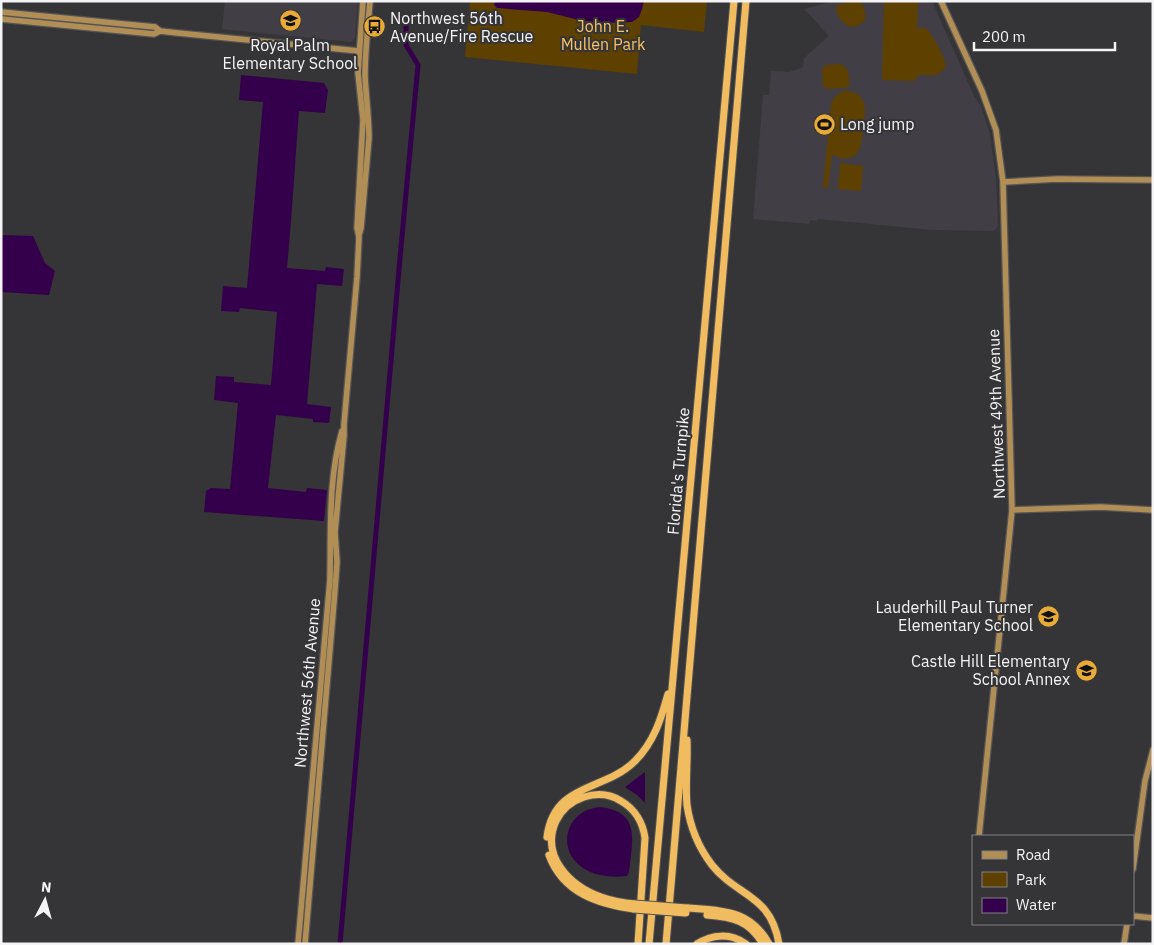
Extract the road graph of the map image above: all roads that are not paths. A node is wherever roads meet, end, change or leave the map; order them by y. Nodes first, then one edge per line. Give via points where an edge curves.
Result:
1 (363, 1) edge
2 (370, 1) edge
3 (734, 1) edge
4 (746, 1) edge
5 (941, 1) edge
6 (1, 12) edge
7 (1, 19) edge
8 (160, 31) junction
9 (359, 50) junction
10 (1153, 180) edge
11 (1003, 182) junction
12 (359, 237) junction
13 (344, 424) junction
14 (1012, 510) junction
15 (1153, 510) edge
16 (672, 679) junction
17 (686, 709) junction
18 (1153, 750) edge
19 (979, 835) edge
20 (1134, 862) edge
21 (634, 907) junction
22 (687, 911) junction
23 (1134, 916) edge
24 (1153, 918) edge
25 (1127, 925) edge
26 (298, 944) edge
27 (304, 944) edge
28 (638, 944) edge
29 (649, 944) edge
30 (666, 944) edge
31 (697, 944) edge
32 (746, 944) edge
33 (763, 944) edge
34 (769, 944) edge
35 (779, 944) edge
36 (1124, 944) edge

1 - 9 street, Northwest 56th Avenue
2 - 12 street, Northwest 56th Avenue via 365,51 369,138
3 - 16 highway, Florida's Turnpike
4 - 17 highway, Florida's Turnpike
5 - 11 street, Northwest 49th Avenue via 996,130
6 - 8 street via 155,27
7 - 8 street via 154,34
8 - 9 street
9 - 12 street, Northwest 56th Avenue via 362,120
10 - 11 street
11 - 14 street, Northwest 49th Avenue
12 - 13 street, Northwest 56th Avenue
13 - 26 street, Northwest 56th Avenue via 335,465 330,514 330,579
13 - 27 street, Northwest 56th Avenue via 335,532 336,590
14 - 15 street via 1101,507
14 - 19 street, Northwest 49th Avenue
16 - 21 highway via 657,730 641,755 614,776 571,795 554,814 548,830 549,856 566,882 598,902
16 - 29 highway, Florida's Turnpike
17 - 30 highway, Florida's Turnpike
17 - 35 highway via 686,787 692,824 700,845 712,866 762,906 774,926
18 - 20 street via 1145,781
21 - 22 highway, bridge
21 - 28 highway via 589,892 570,879 558,865 552,848 553,832 558,817 574,801 599,794 615,798 631,808 640,820 645,838
22 - 33 highway via 740,921 752,929
22 - 34 highway via 723,911 745,918 758,927
23 - 24 street
25 - 36 street
31 - 32 highway via 715,936 736,938

